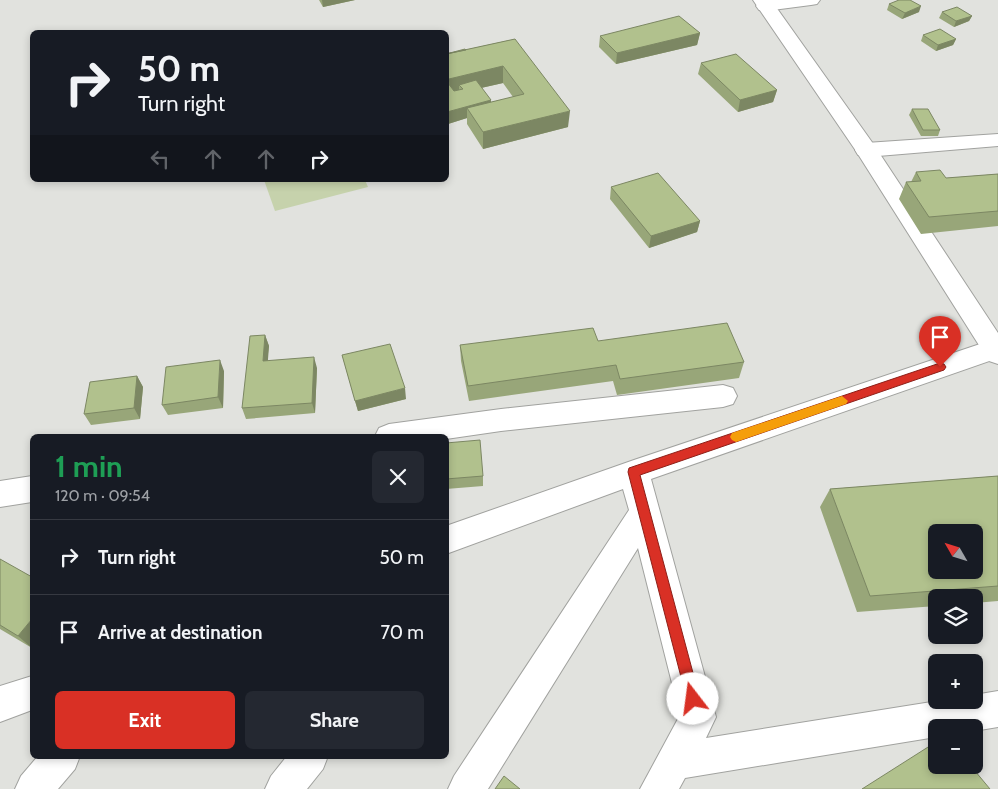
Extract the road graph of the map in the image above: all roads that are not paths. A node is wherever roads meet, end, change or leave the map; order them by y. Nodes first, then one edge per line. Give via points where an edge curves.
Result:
1 (811, 0) edge
2 (763, 3) edge
3 (998, 140) edge
4 (866, 150) junction
5 (997, 350) edge
6 (723, 396) dead end
7 (403, 434) edge
8 (634, 472) junction
9 (30, 490) edge
10 (0, 494) edge
11 (644, 512) junction
12 (449, 539) edge
13 (30, 693) edge
14 (0, 704) edge
15 (998, 709) edge
16 (59, 759) edge
17 (308, 759) edge
18 (667, 775) edge
19 (34, 789) edge
20 (284, 789) edge
21 (467, 789) edge

1 - 2 street
2 - 4 street
3 - 4 street
4 - 5 street
5 - 8 street
6 - 7 street
8 - 11 street
8 - 12 street
9 - 10 street
11 - 18 street via 698,718
11 - 21 street
13 - 14 street
15 - 18 street
16 - 19 street
17 - 20 street

